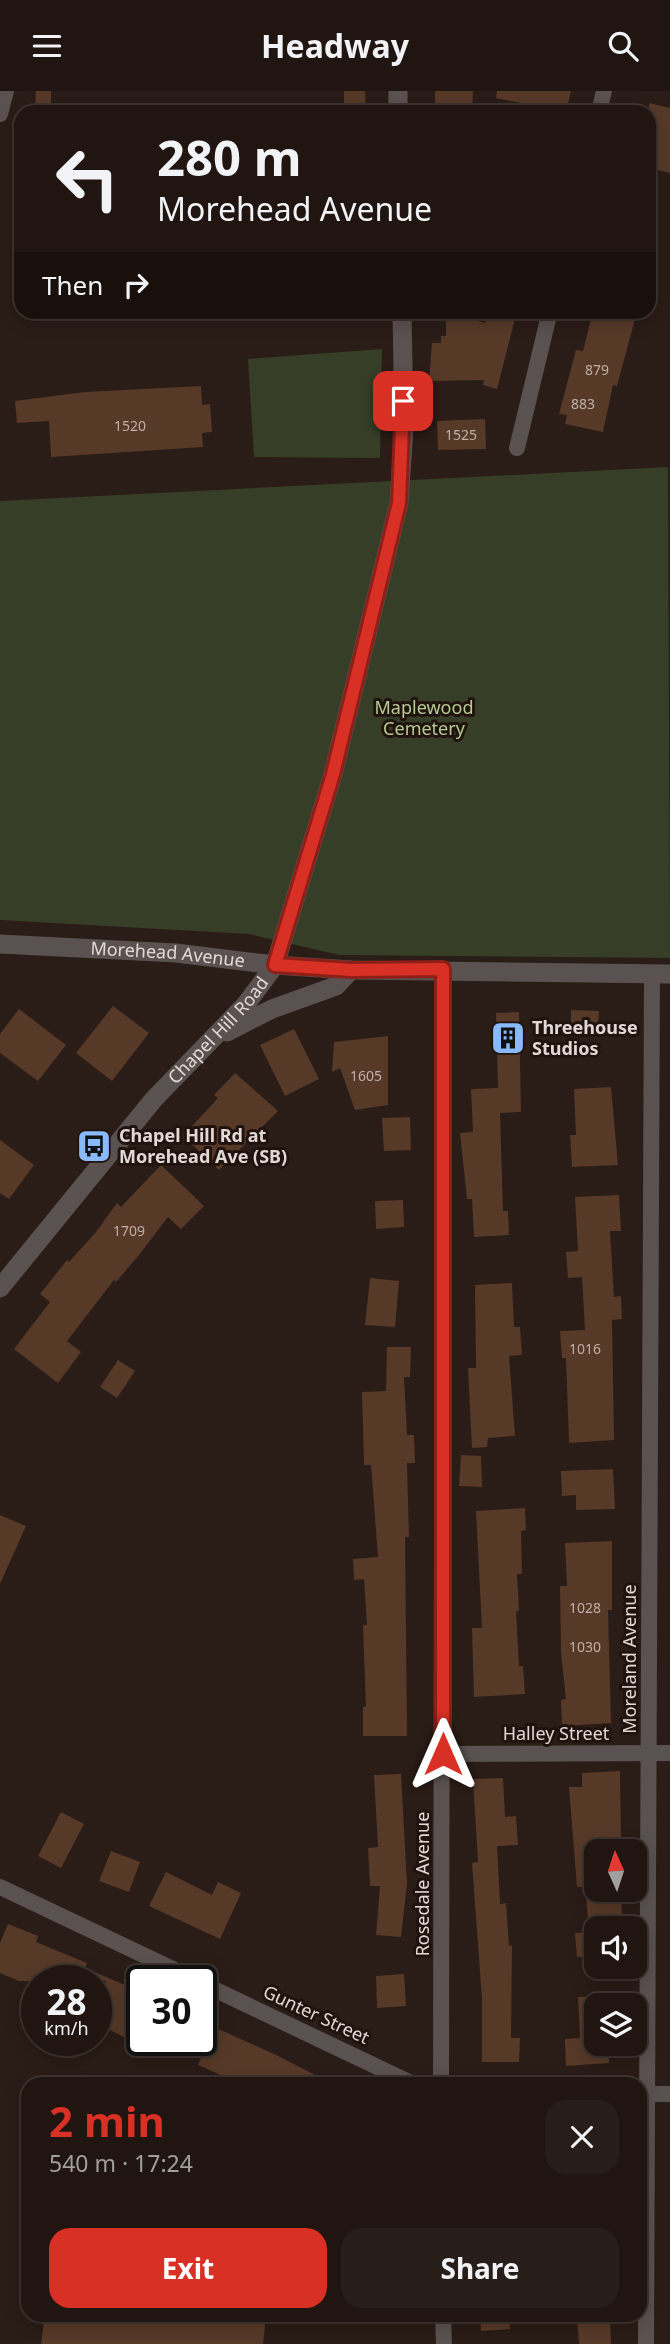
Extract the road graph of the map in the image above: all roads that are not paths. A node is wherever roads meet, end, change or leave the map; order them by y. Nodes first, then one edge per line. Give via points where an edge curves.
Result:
1 (6, 91) edge
2 (0, 114) edge
3 (401, 319) edge
4 (548, 319) edge
5 (517, 448) dead end
6 (0, 944) edge
7 (275, 965) junction
8 (443, 969) junction
9 (351, 970) junction
10 (661, 974) edge
11 (204, 1044) junction
12 (0, 1288) edge
13 (649, 1753) junction
14 (670, 1753) edge
15 (443, 1754) junction
16 (0, 1887) edge
17 (164, 1965) edge
18 (217, 1990) edge
19 (398, 2077) edge
20 (441, 2077) edge
21 (643, 2077) edge
22 (647, 2094) edge
23 (670, 2094) edge
24 (443, 2322) edge
25 (646, 2322) edge
26 (444, 2344) edge
27 (646, 2344) edge

1 - 2 street
3 - 7 street, Chapel Hill Road via 404,427 399,503 333,774
4 - 5 street
6 - 7 street, Morehead Avenue via 176,953
7 - 9 street, Morehead Avenue
7 - 11 street, Chapel Hill Road via 246,1004
8 - 9 street, Morehead Avenue
8 - 10 street, Morehead Avenue
8 - 15 street, Rosedale Avenue
9 - 11 street via 337,986 263,1013
10 - 13 street, Moreland Avenue
11 - 12 street, Chapel Hill Road
13 - 14 street, Halley Street
13 - 15 street, Halley Street
13 - 21 street, Moreland Avenue
15 - 20 street, Rosedale Avenue
16 - 17 street, Gunter Street
18 - 19 street, Gunter Street
22 - 23 street
24 - 26 street
25 - 27 street, Moreland Avenue

